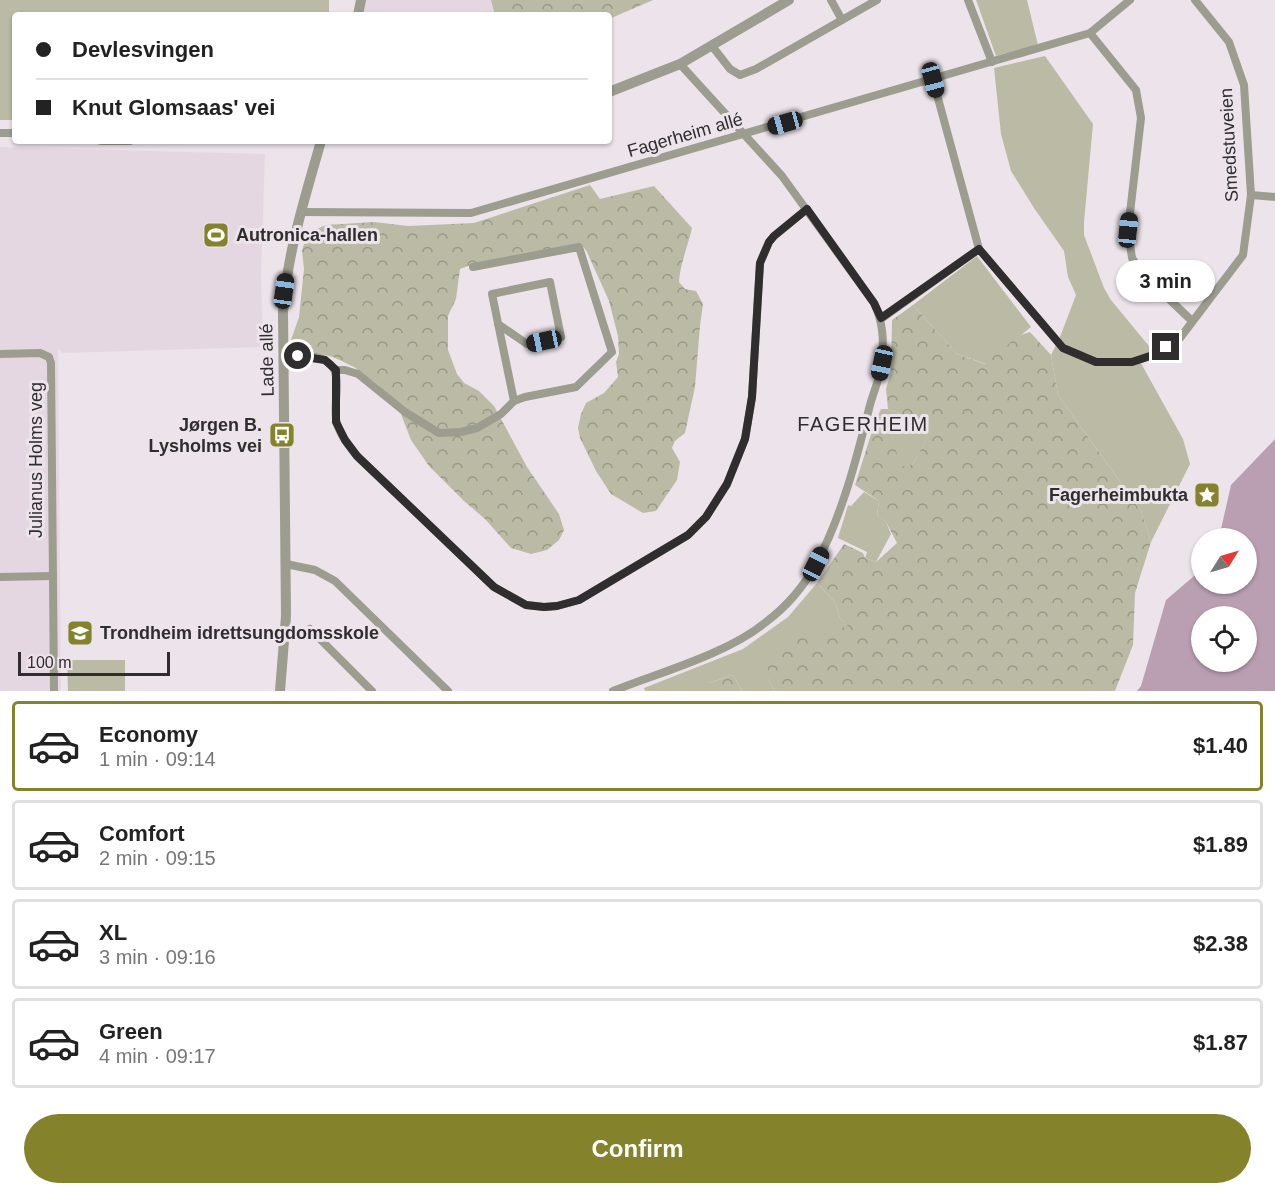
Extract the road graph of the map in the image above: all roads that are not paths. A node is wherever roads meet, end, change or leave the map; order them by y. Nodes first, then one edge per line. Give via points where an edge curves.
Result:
1 (789, 0) edge
2 (831, 0) edge
3 (877, 0) edge
4 (968, 0) edge
5 (1130, 0) edge
6 (1195, 0) edge
7 (843, 21) junction
8 (1090, 33) junction
9 (712, 46) junction
10 (992, 62) junction
11 (680, 64) junction
12 (933, 80) junction
13 (612, 91) edge
14 (746, 135) junction
15 (320, 144) edge
16 (1251, 195) junction
17 (1275, 197) edge
18 (807, 209) junction
19 (301, 212) junction
20 (979, 249) junction
21 (473, 267) dead end
22 (881, 318) junction
23 (1192, 321) junction
24 (498, 324) junction
25 (0, 354) edge
26 (284, 355) junction
27 (336, 370) junction
28 (514, 401) junction
29 (286, 564) junction
30 (53, 576) junction
31 (0, 577) edge
32 (310, 629) dead end
33 (54, 691) edge
34 (280, 691) edge
35 (372, 691) edge
36 (448, 691) edge
37 (613, 691) edge

1 - 9 street
2 - 7 street
3 - 7 street
4 - 10 street
5 - 8 street, Fagerheim allé
6 - 16 street, Smedstuveien via 1229,42 1245,85
7 - 9 street via 740,75 730,69
8 - 10 street, Fagerheim allé
8 - 23 street via 1136,90 1141,118 1128,230 1132,258 1142,273
9 - 11 street
10 - 12 street, Fagerheim allé
11 - 13 street
11 - 14 street
12 - 14 street, Fagerheim allé
12 - 20 street
14 - 18 street
14 - 19 street, Fagerheim allé via 471,213
15 - 19 street, Lade allé
16 - 17 street
16 - 23 street, Smedstuveien via 1243,255
18 - 22 street
18 - 27 street via 774,236 760,263 752,397 745,439 727,484 706,517 688,535 568,604 526,605 494,587 357,456 336,422
19 - 26 street, Lade allé via 284,291
20 - 22 street
20 - 23 street, Smedstuveien via 1063,348 1096,362 1132,362 1153,355 1180,338
21 - 28 street via 579,247 612,352 576,387
22 - 37 street via 879,377 836,521 808,577 777,614 738,641
24 - 24 street via 492,294 550,282 561,337 527,344
24 - 28 street
25 - 30 street, Julianus Holms veg via 40,353 49,357 51,363
26 - 27 street via 325,360
26 - 29 street, Lade allé
27 - 28 street via 358,374 405,412 439,433 477,428
29 - 34 street, Lade allé
29 - 36 street via 315,570 335,581
30 - 31 street
30 - 33 street, Julianus Holms veg
32 - 35 street

